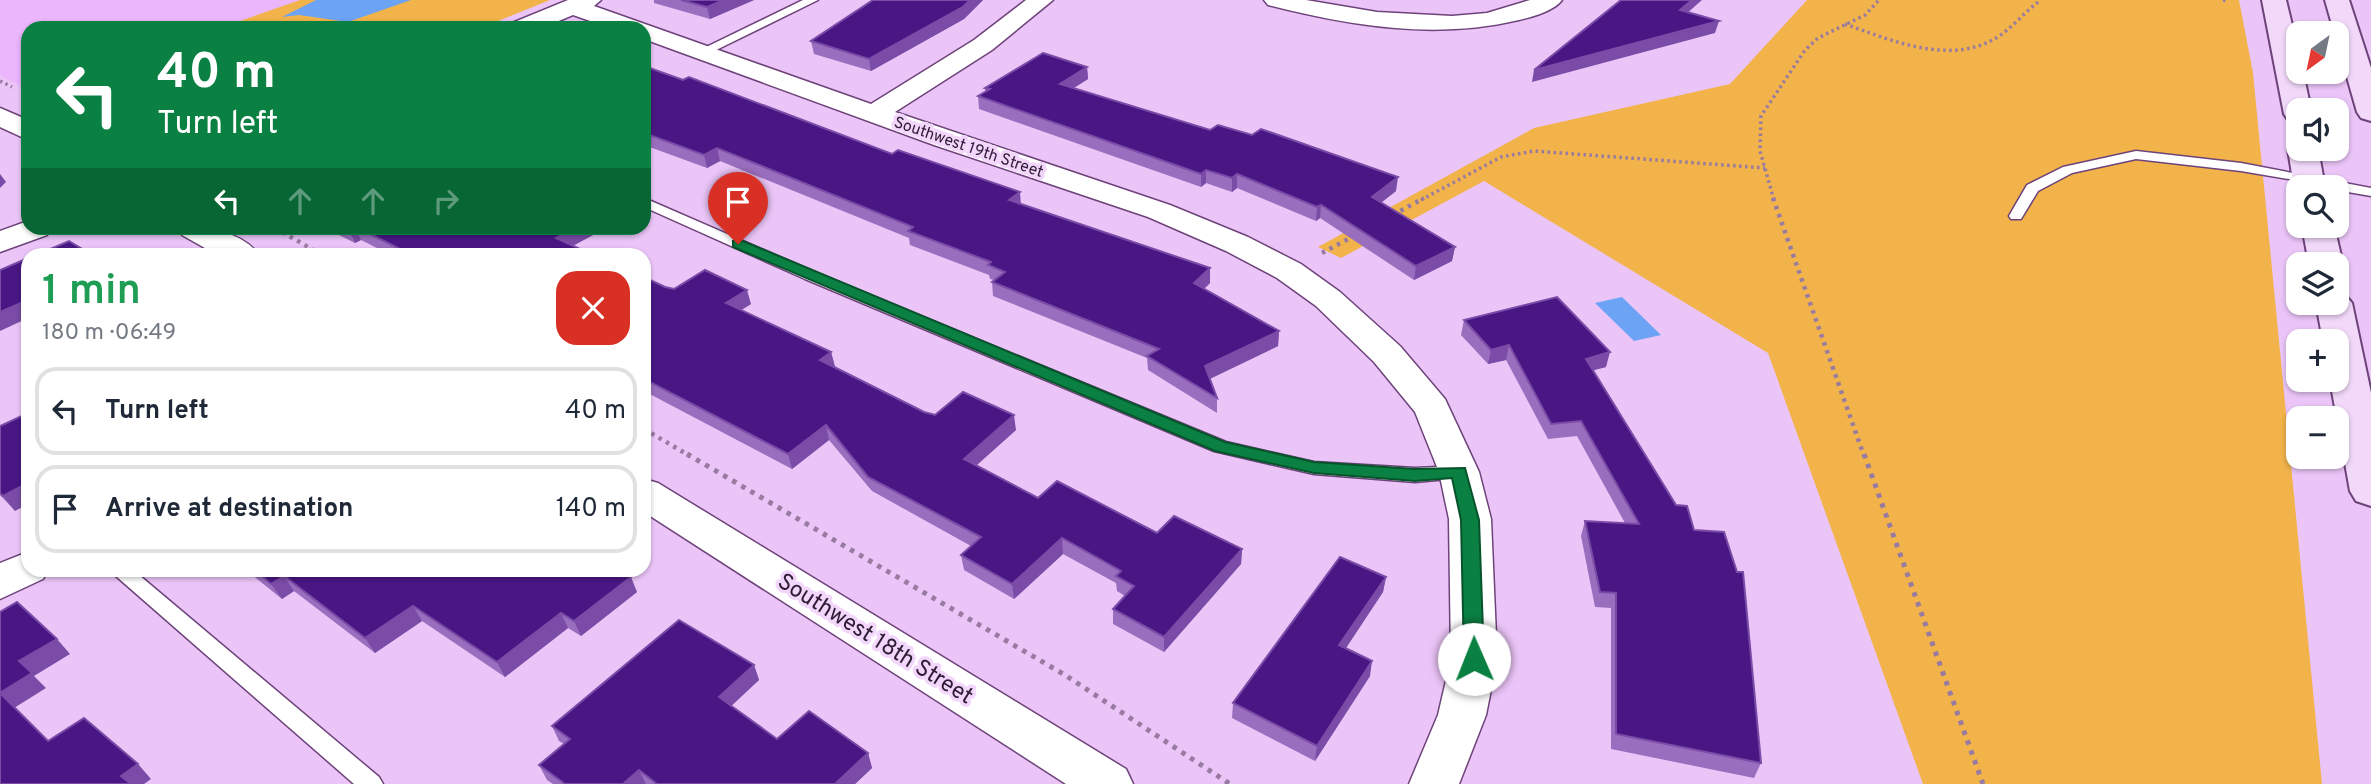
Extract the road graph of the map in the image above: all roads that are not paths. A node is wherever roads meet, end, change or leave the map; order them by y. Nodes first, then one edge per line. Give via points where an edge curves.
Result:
1 (812, 0) edge
2 (1041, 0) edge
3 (1276, 0) edge
4 (1550, 0) edge
5 (2274, 0) edge
6 (2337, 0) edge
7 (580, 4) edge
8 (538, 21) edge
9 (618, 21) edge
10 (651, 33) edge
11 (704, 51) junction
12 (2295, 98) edge
13 (2371, 112) edge
14 (875, 113) junction
15 (0, 116) edge
16 (21, 128) edge
17 (2286, 178) edge
18 (2349, 189) edge
19 (2371, 192) edge
20 (651, 205) edge
21 (2015, 216) dead end
22 (21, 234) edge
23 (206, 235) edge
24 (0, 242) edge
25 (229, 248) edge
26 (1289, 271) joint
27 (2336, 315) edge
28 (1459, 472) junction
29 (2371, 491) edge
30 (651, 497) edge
31 (21, 572) edge
32 (127, 577) edge
33 (0, 583) edge
34 (371, 784) edge
35 (1108, 784) edge
36 (1434, 784) edge

1 - 11 lane
2 - 14 street via 983,45
3 - 4 street via 1353,18 1436,23 1481,20
5 - 12 main road
6 - 13 main road
7 - 8 street
7 - 9 street
10 - 11 street, Southwest 19th Street
11 - 14 street, Southwest 19th Street
14 - 26 street, Southwest 19th Street via 1159,211
15 - 16 street
17 - 21 lane via 2241,167 2136,155 2068,170 2032,188
18 - 19 lane
20 - 28 lane via 1221,447 1314,468 1415,475
22 - 24 street
23 - 25 street
26 - 28 street via 1328,299 1387,354 1432,408
27 - 29 main road
28 - 36 street via 1470,520 1474,659 1462,715
30 - 35 street, Southwest 18th Street
31 - 33 street
32 - 34 lane

